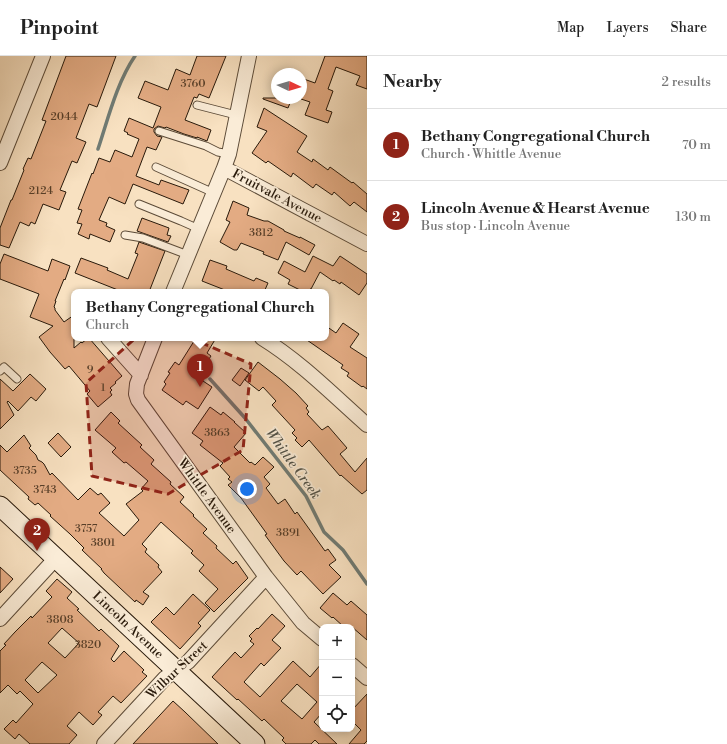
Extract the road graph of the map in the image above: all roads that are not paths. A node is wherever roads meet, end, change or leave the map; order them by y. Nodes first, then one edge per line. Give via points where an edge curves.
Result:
1 (43, 56) edge
2 (249, 56) edge
3 (197, 105) dead end
4 (236, 115) junction
5 (159, 131) dead end
6 (229, 154) junction
7 (0, 163) edge
8 (156, 167) dead end
9 (224, 168) junction
10 (214, 193) junction
11 (139, 204) dead end
12 (199, 229) junction
13 (125, 235) dead end
14 (367, 244) edge
15 (188, 255) junction
16 (174, 289) edge
17 (111, 341) edge
18 (154, 341) edge
19 (266, 341) edge
20 (0, 371) edge
21 (141, 375) junction
22 (17, 379) dead end
23 (367, 425) edge
24 (0, 506) edge
25 (56, 558) junction
26 (266, 577) junction
27 (0, 619) edge
28 (319, 636) edge
29 (355, 668) edge
30 (177, 670) junction
31 (367, 678) edge
32 (104, 744) edge
33 (255, 744) edge

1 - 7 street
2 - 4 street, Fruitvale Avenue
3 - 4 lane
4 - 6 street, Fruitvale Avenue
5 - 6 lane
6 - 9 street, Fruitvale Avenue
8 - 10 lane
9 - 10 street
9 - 14 street, Fruitvale Avenue
10 - 12 street
11 - 12 lane
12 - 15 street
13 - 15 lane via 143,238
15 - 16 street
17 - 21 street
18 - 21 street, Whittle Avenue
19 - 23 street via 294,360
20 - 22 lane via 4,367
21 - 26 street, Whittle Avenue via 136,389 138,400
24 - 25 main road, Lincoln Avenue
25 - 27 street
25 - 30 main road, Lincoln Avenue
26 - 28 street, Whittle Avenue via 303,623
26 - 30 street, Wilbur Street via 188,662
29 - 31 street
30 - 32 street, Wilbur Street via 166,678
30 - 33 main road, Lincoln Avenue

